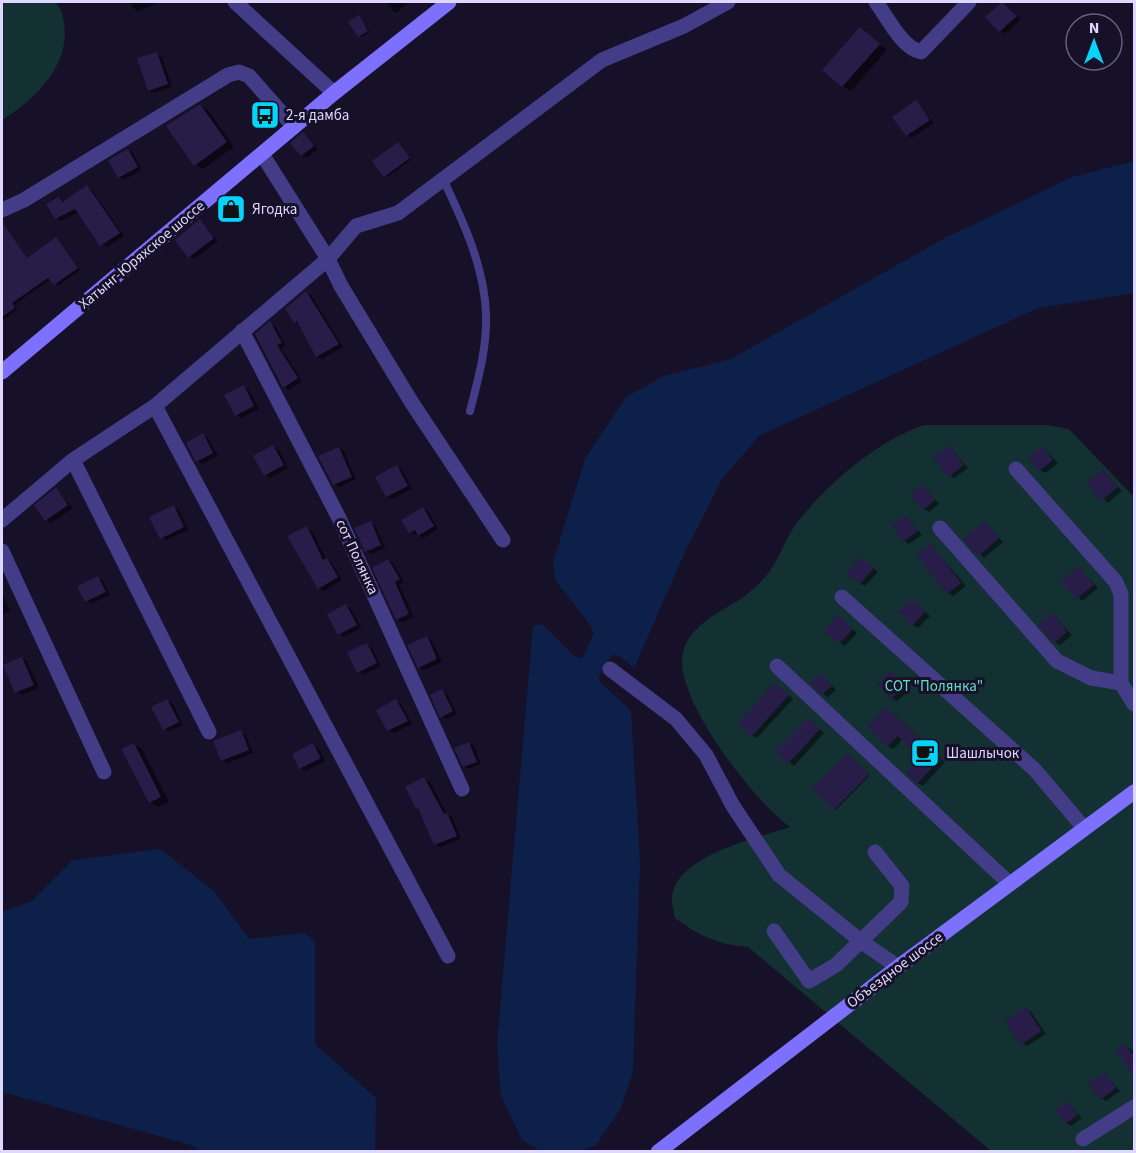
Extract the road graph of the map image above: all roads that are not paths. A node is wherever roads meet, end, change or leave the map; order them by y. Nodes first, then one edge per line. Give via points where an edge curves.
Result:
1 (235, 2) edge
2 (449, 2) edge
3 (728, 2) edge
4 (876, 2) edge
5 (969, 2) edge
6 (334, 93) junction
7 (294, 127) junction
8 (262, 154) junction
9 (443, 179) junction
10 (2, 210) edge
11 (328, 259) junction
12 (242, 331) junction
13 (2, 372) edge
14 (155, 406) junction
15 (470, 411) dead end
16 (73, 460) junction
17 (1016, 469) dead end
18 (2, 520) edge
19 (940, 528) dead end
20 (503, 540) dead end
21 (2, 551) edge
22 (842, 597) dead end
23 (777, 666) dead end
24 (610, 669) dead end
25 (1121, 683) junction
26 (1134, 704) edge
27 (209, 732) dead end
28 (104, 772) dead end
29 (462, 789) dead end
30 (1134, 792) edge
31 (1084, 828) junction
32 (875, 852) dead end
33 (1011, 884) junction
34 (774, 931) dead end
35 (862, 942) junction
36 (448, 956) dead end
37 (898, 967) junction
38 (1134, 1107) edge
39 (1083, 1139) dead end
40 (658, 1152) edge

1 - 6 street
2 - 6 main road, Хатынг-Юряхское шоссе
3 - 9 street via 684,26 602,60
4 - 5 street via 908,44 921,52
6 - 7 main road, Хатынг-Юряхское шоссе
7 - 8 main road, Хатынг-Юряхское шоссе
7 - 10 street via 249,76 239,72 228,75
8 - 11 street
8 - 13 main road, Хатынг-Юряхское шоссе
9 - 11 street via 398,213 356,226
9 - 15 lane via 460,215 483,288 485,339
11 - 12 street
11 - 20 street via 340,286 412,403
12 - 14 street
12 - 29 street, сот Полянка via 339,518
14 - 16 street
14 - 36 street
16 - 18 street
16 - 27 street
17 - 25 street via 1116,582 1121,594
19 - 25 street via 1057,661 1091,678
21 - 28 street
22 - 31 street via 1035,770
23 - 33 street
24 - 35 street via 676,719 706,755 733,806 779,875
25 - 26 street
30 - 31 main road, Объездное шоссе
31 - 33 main road, Объездное шоссе
32 - 35 street via 902,886 901,902
33 - 37 main road, Объездное шоссе
34 - 35 street via 809,981 836,965
35 - 37 street
37 - 40 main road, Объездное шоссе
38 - 39 street

